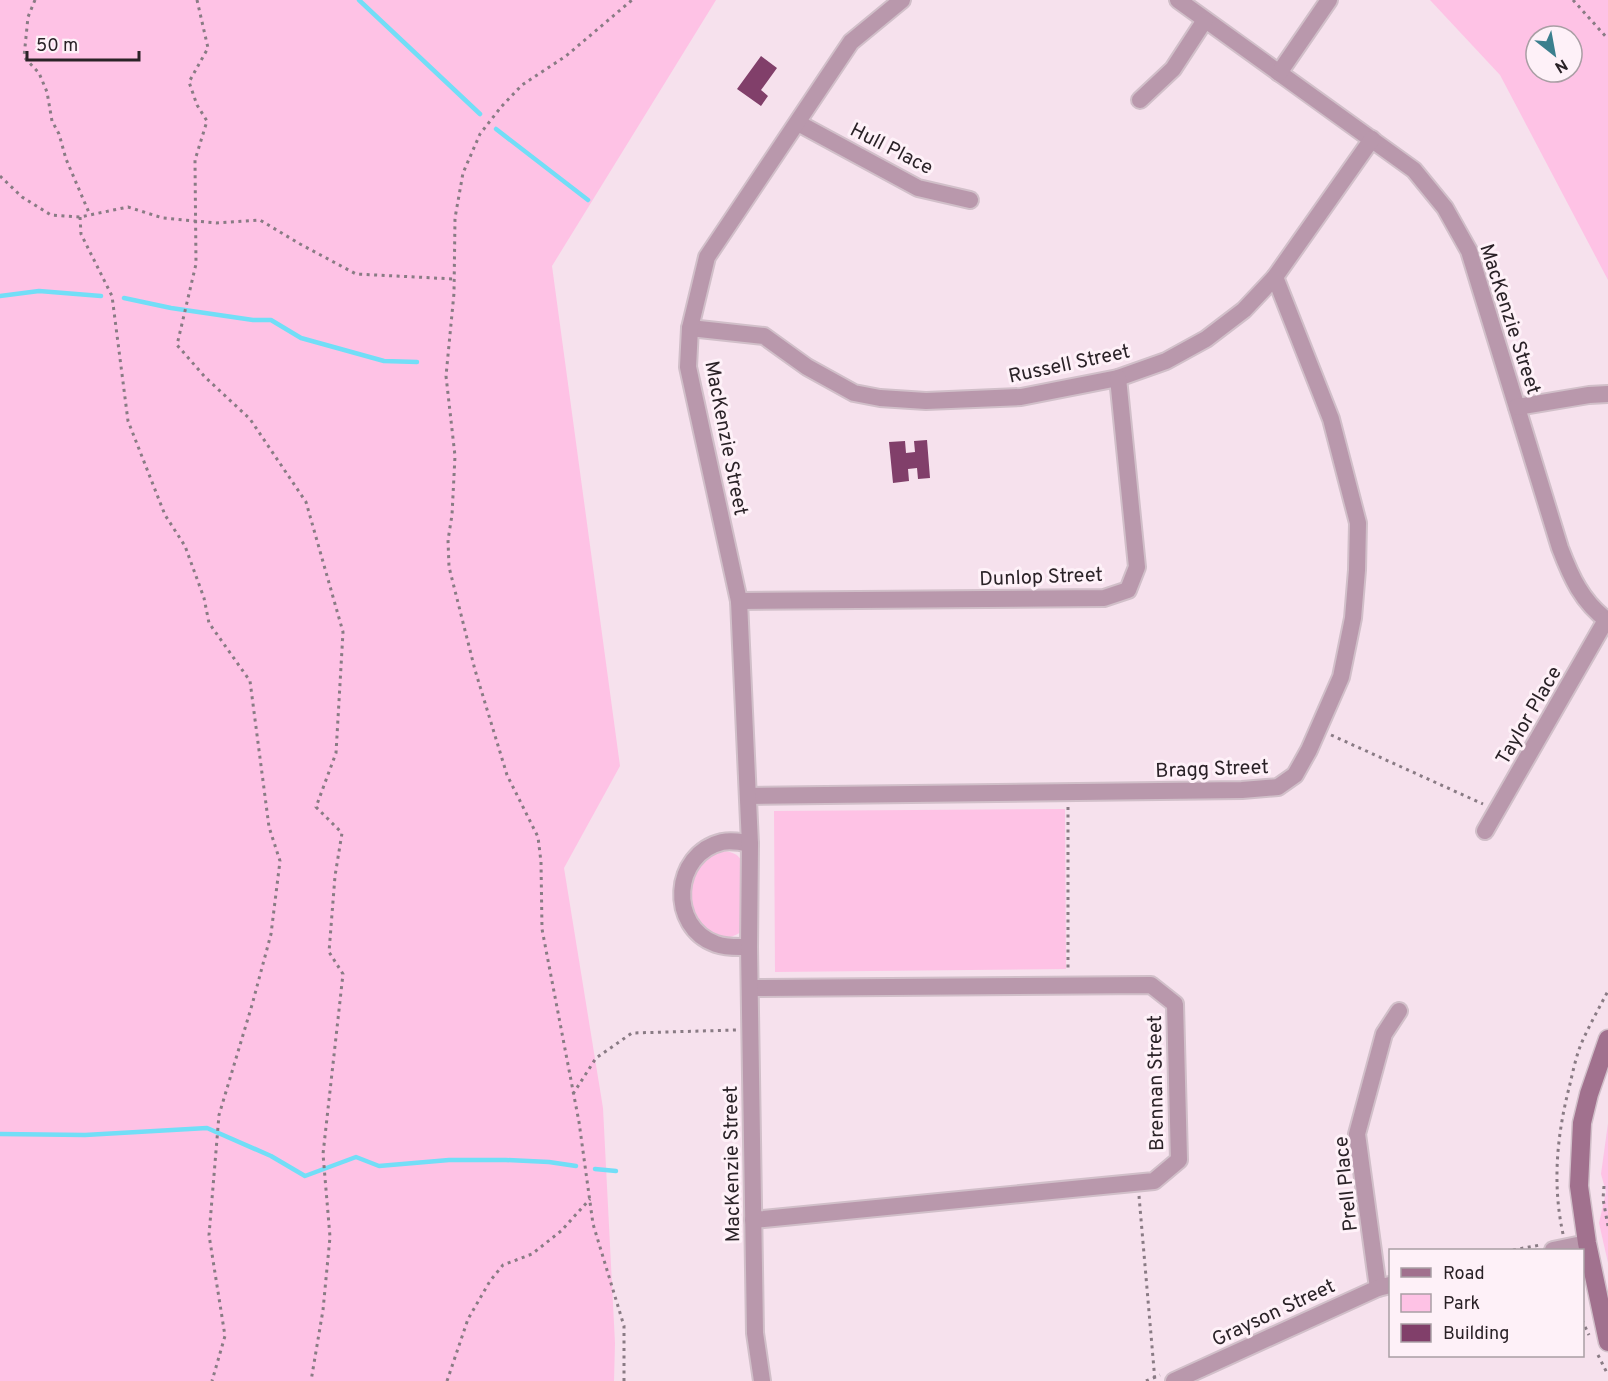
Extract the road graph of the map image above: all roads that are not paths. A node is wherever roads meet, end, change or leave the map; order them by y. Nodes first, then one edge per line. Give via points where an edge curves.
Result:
1 (902, 0) edge
2 (1178, 0) edge
3 (1329, 0) edge
4 (1205, 20) junction
5 (1279, 73) junction
6 (1140, 100) dead end
7 (798, 123) junction
8 (1372, 139) junction
9 (970, 200) dead end
10 (1275, 277) junction
11 (690, 328) junction
12 (1118, 378) junction
13 (1608, 394) edge
14 (1517, 407) junction
15 (739, 601) junction
16 (1607, 621) edge
17 (748, 796) junction
18 (1485, 831) dead end
19 (750, 843) junction
20 (749, 947) junction
21 (750, 988) junction
22 (1399, 1011) dead end
23 (1608, 1039) edge
24 (753, 1220) junction
25 (1587, 1244) junction
26 (1547, 1248) edge
27 (1384, 1286) edge
28 (1604, 1303) edge
29 (1608, 1342) edge
30 (762, 1381) edge
31 (1174, 1381) edge

1 - 7 street, MacKenzie Street via 851,42
2 - 4 street, MacKenzie Street
3 - 5 street
4 - 5 street, MacKenzie Street
4 - 6 street via 1173,69
5 - 8 street, MacKenzie Street
7 - 9 street, Hull Place via 918,188
7 - 11 street, MacKenzie Street via 707,257
8 - 10 street, Russell Street
8 - 14 street, MacKenzie Street via 1414,170 1446,208 1469,251
10 - 12 street, Russell Street via 1244,310 1206,339 1166,361
10 - 17 street, Bragg Street via 1331,420 1358,524 1353,618 1341,677 1295,775 1278,787 1242,790
11 - 12 street, Russell Street via 764,336 807,367 854,393 880,398 926,401 1021,397
11 - 15 street, MacKenzie Street via 688,367
12 - 15 street, Dunlop Street via 1137,567 1128,590 1104,598
13 - 14 street
14 - 16 street, MacKenzie Street via 1572,580 1587,603
15 - 17 street, MacKenzie Street
16 - 18 street, Taylor Place
17 - 19 street, MacKenzie Street
19 - 20 street, MacKenzie Street
19 - 20 street via 720,843 700,853 687,870 681,892 690,923 705,939 726,946
20 - 21 street, MacKenzie Street
21 - 24 street, MacKenzie Street
21 - 24 street, Brennan Street via 1152,985 1175,1004 1179,1160 1154,1181
22 - 27 street, Prell Place via 1384,1034 1357,1134
23 - 25 street via 1582,1124 1579,1186
24 - 30 street, MacKenzie Street via 755,1333
25 - 26 street
25 - 28 street
27 - 31 street, Grayson Street
28 - 29 street

